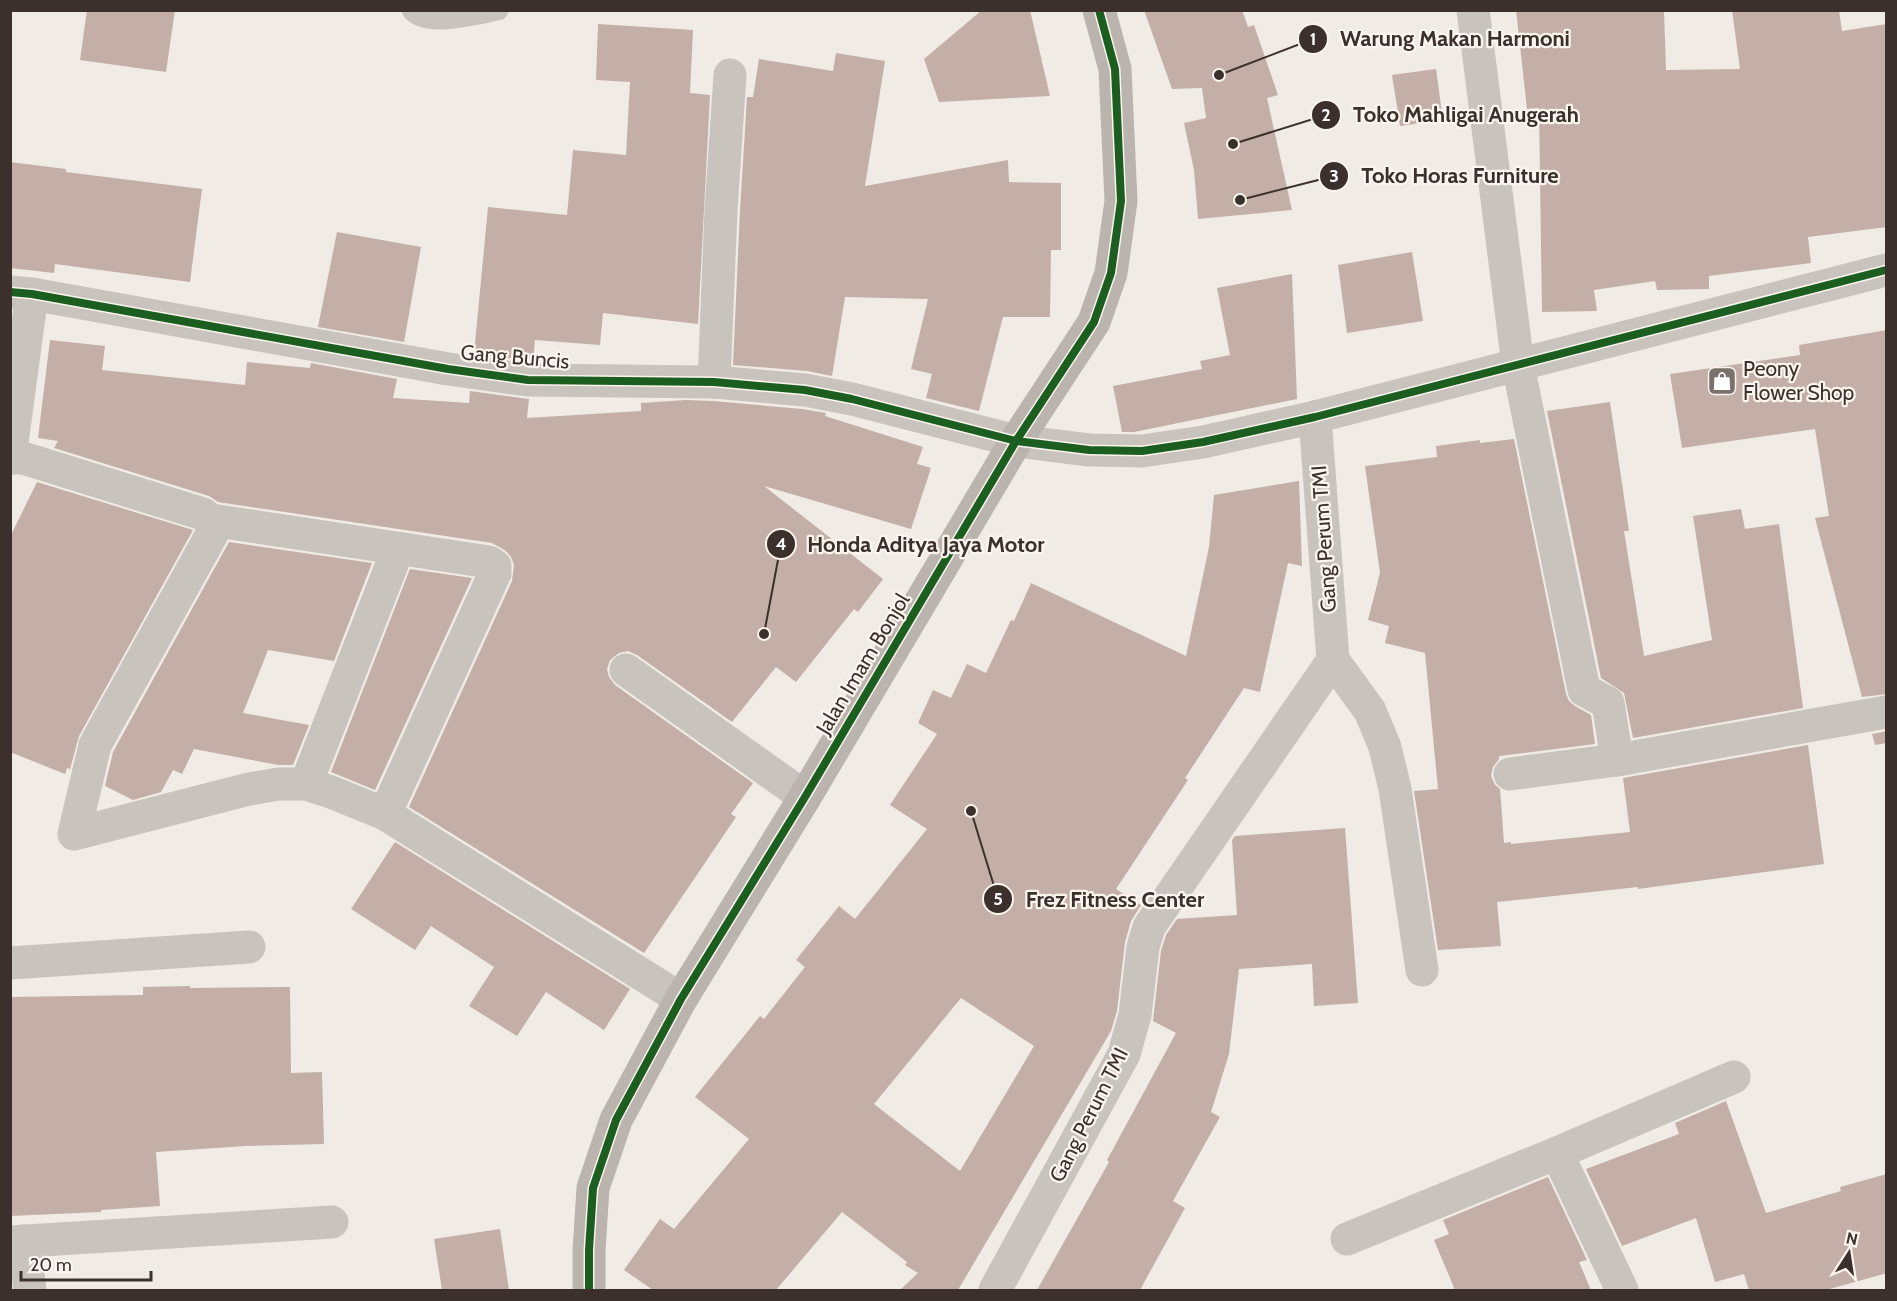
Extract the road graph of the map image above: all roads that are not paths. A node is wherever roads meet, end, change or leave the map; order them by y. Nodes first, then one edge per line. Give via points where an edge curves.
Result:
1 (412, 10) edge
2 (498, 10) edge
3 (1100, 10) edge
4 (1473, 10) edge
5 (730, 75) dead end
6 (1887, 270) edge
7 (21, 293) edge
8 (1518, 365) junction
9 (714, 382) junction
10 (1315, 417) junction
11 (1016, 441) junction
12 (10, 458) edge
13 (211, 520) junction
14 (398, 549) junction
15 (1333, 660) junction
16 (626, 670) dead end
17 (1887, 712) edge
18 (1617, 760) junction
19 (1510, 774) dead end
20 (306, 784) junction
21 (806, 797) junction
22 (385, 814) junction
23 (249, 947) dead end
24 (10, 963) edge
25 (1422, 970) dead end
26 (681, 999) junction
27 (1734, 1077) dead end
28 (1557, 1153) junction
29 (332, 1222) dead end
30 (1347, 1239) dead end
31 (17, 1241) edge
32 (30, 1290) edge
33 (589, 1290) edge
34 (995, 1290) edge
35 (1622, 1290) edge

1 - 2 lane via 433,20
3 - 11 street, Jalan Imam Bonjol via 1115,69 1117,105 1121,201 1111,273 1094,322
4 - 8 street
5 - 9 street
6 - 8 street, Gang Buncis
7 - 9 street, Gang Buncis via 528,380
7 - 12 street
8 - 10 street, Gang Buncis
8 - 18 street via 1584,690 1608,703
9 - 11 street, Gang Buncis via 805,390 852,399
10 - 11 street, Gang Buncis via 1142,451 1089,450
10 - 15 street, Gang Perum TMI
11 - 21 street, Jalan Imam Bonjol
12 - 13 street via 23,458 147,496
13 - 14 street
13 - 20 street via 212,534 95,745 74,834 249,789
14 - 20 street
14 - 22 street via 489,562 495,566 495,573
15 - 25 street via 1370,711 1385,747
15 - 34 street, Gang Perum TMI via 1149,927 1135,1015 1124,1054
16 - 21 street
17 - 18 street
18 - 19 street
20 - 22 street
21 - 26 street, Jalan Imam Bonjol
22 - 26 street
23 - 24 street
26 - 33 street, Jalan Imam Bonjol via 616,1120 594,1188
27 - 28 street
28 - 30 street
28 - 35 street
29 - 31 street
31 - 32 street

